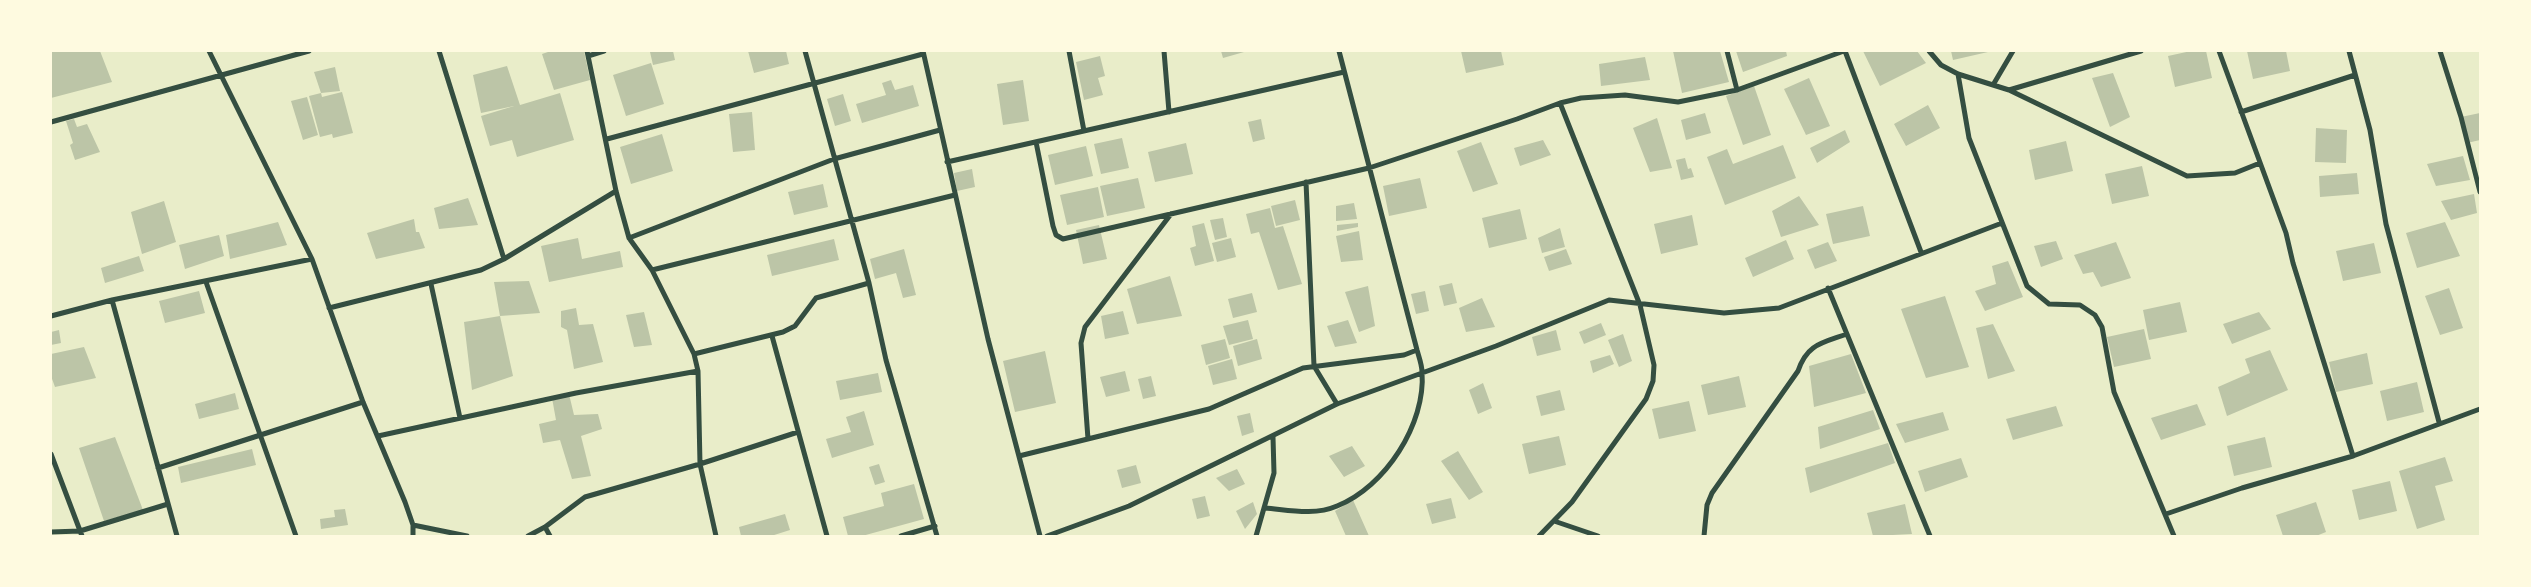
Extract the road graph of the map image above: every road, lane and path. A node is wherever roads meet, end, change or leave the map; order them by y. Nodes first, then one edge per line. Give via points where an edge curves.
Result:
1 (209, 51) edge
2 (309, 51) edge
3 (439, 51) edge
4 (604, 51) edge
5 (805, 51) edge
6 (1069, 51) edge
7 (1164, 51) edge
8 (1339, 51) edge
9 (1727, 51) edge
10 (1844, 51) edge
11 (1928, 51) edge
12 (2013, 51) edge
13 (2141, 51) edge
14 (2219, 51) edge
15 (2349, 51) edge
16 (2440, 51) edge
17 (923, 53) edge
18 (588, 54) edge
19 (1344, 72) junction
20 (1958, 74) junction
21 (2356, 75) junction
22 (221, 76) junction
23 (814, 85) junction
24 (1993, 85) junction
25 (1737, 90) junction
26 (2009, 90) junction
27 (1560, 103) junction
28 (1169, 112) junction
29 (2242, 112) junction
30 (51, 122) edge
31 (940, 130) junction
32 (1084, 131) junction
33 (607, 139) junction
34 (1036, 142) junction
35 (834, 159) junction
36 (947, 162) junction
37 (2260, 163) junction
38 (1369, 168) junction
39 (1306, 182) junction
40 (616, 192) junction
41 (2480, 192) edge
42 (955, 195) junction
43 (1171, 214) junction
44 (852, 222) junction
45 (2002, 223) junction
46 (629, 238) junction
47 (1921, 252) junction
48 (504, 258) junction
49 (312, 259) junction
50 (652, 270) junction
51 (206, 282) junction
52 (868, 283) junction
53 (431, 284) junction
54 (1828, 288) junction
55 (112, 300) junction
56 (1640, 305) junction
57 (329, 308) junction
58 (51, 316) edge
59 (1847, 334) junction
60 (772, 336) junction
61 (1417, 350) junction
62 (694, 354) junction
63 (1314, 366) junction
64 (698, 371) junction
65 (1422, 372) junction
66 (363, 402) junction
67 (1337, 404) junction
68 (2480, 409) edge
69 (460, 418) junction
70 (2439, 422) junction
71 (798, 432) junction
72 (260, 436) junction
73 (378, 436) junction
74 (1273, 437) junction
75 (1088, 439) junction
76 (51, 454) edge
77 (1018, 456) junction
78 (2353, 456) junction
79 (700, 464) junction
80 (158, 468) junction
81 (168, 504) junction
82 (1265, 508) junction
83 (2166, 514) junction
84 (1554, 520) junction
85 (413, 525) junction
86 (934, 526) junction
87 (545, 528) junction
88 (51, 532) edge
89 (81, 533) edge
90 (177, 536) edge
91 (296, 536) edge
92 (413, 536) edge
93 (467, 536) edge
94 (528, 536) edge
95 (550, 536) edge
96 (716, 536) edge
97 (827, 536) edge
98 (901, 536) edge
99 (937, 536) edge
100 (1040, 536) edge
101 (1047, 536) edge
102 (1256, 536) edge
103 (1539, 536) edge
104 (1598, 536) edge
105 (1704, 536) edge
106 (1930, 536) edge
107 (2174, 536) edge

1 - 22 street
2 - 22 street
3 - 48 street
4 - 18 street
5 - 23 street
6 - 32 street
7 - 28 street
8 - 19 street
9 - 25 street
10 - 25 street
10 - 47 street
11 - 20 street via 1942,65
12 - 24 street
13 - 26 street
14 - 29 street
15 - 21 street
16 - 41 street via 2462,117
17 - 23 street
17 - 31 street
18 - 33 street
19 - 28 street
19 - 38 street
20 - 24 street
20 - 45 street via 1969,138
21 - 29 street
21 - 70 street via 2370,130 2386,224
22 - 30 street
22 - 49 street
23 - 33 street
23 - 35 street
24 - 26 street
25 - 27 street via 1678,102 1625,95
26 - 37 street via 2187,176 2235,173
27 - 38 street
27 - 56 street
28 - 32 street
29 - 37 street
31 - 35 street
31 - 36 street
32 - 34 street
33 - 40 street
34 - 36 street
34 - 43 street via 1053,226 1056,235 1063,239
35 - 44 street
35 - 46 street
36 - 42 street
37 - 78 street via 2286,233
38 - 39 street
38 - 61 street
39 - 43 street
39 - 63 street
40 - 46 street
40 - 48 street
42 - 44 street
42 - 77 street
43 - 75 street via 1085,327 1081,343
44 - 50 street
44 - 52 street
45 - 47 street
45 - 83 street via 2027,286 2049,304 2080,304 2095,315 2102,327 2114,392
46 - 50 street
47 - 54 street
48 - 53 street via 480,270
49 - 51 street
49 - 57 street
50 - 62 street
51 - 55 street
51 - 72 street
52 - 60 street via 816,298 795,326
52 - 86 street via 886,360
53 - 57 street
53 - 69 street
54 - 56 street via 1761,312 1724,313
54 - 59 street
55 - 58 street
55 - 80 street
56 - 65 street via 1609,300
56 - 84 street via 1654,365 1653,381 1646,399 1572,502
57 - 66 street
59 - 105 street via 1814,346 1803,356 1798,371 1712,493 1707,505
59 - 106 street
60 - 62 street
60 - 71 street
61 - 63 street via 1404,355
61 - 65 street
62 - 64 street
63 - 67 street
63 - 75 street via 1208,409
64 - 69 street
64 - 79 street
65 - 67 street
65 - 82 street via 1420,402 1411,432 1388,467 1360,492 1337,506 1311,512
66 - 72 street
66 - 73 street
67 - 74 street
68 - 70 street
69 - 73 street
70 - 78 street
71 - 79 street
71 - 97 street
72 - 80 street
72 - 91 street
73 - 85 street
74 - 82 street via 1274,473
74 - 101 street via 1130,506
75 - 77 street
76 - 89 street
77 - 100 street
78 - 83 street
79 - 87 street via 585,497
79 - 96 street
80 - 81 street
81 - 89 street
81 - 90 street
82 - 102 street
83 - 107 street
84 - 103 street
84 - 104 street
85 - 92 street
85 - 93 street
86 - 98 street
86 - 99 street
87 - 94 street
87 - 95 street
88 - 89 street

